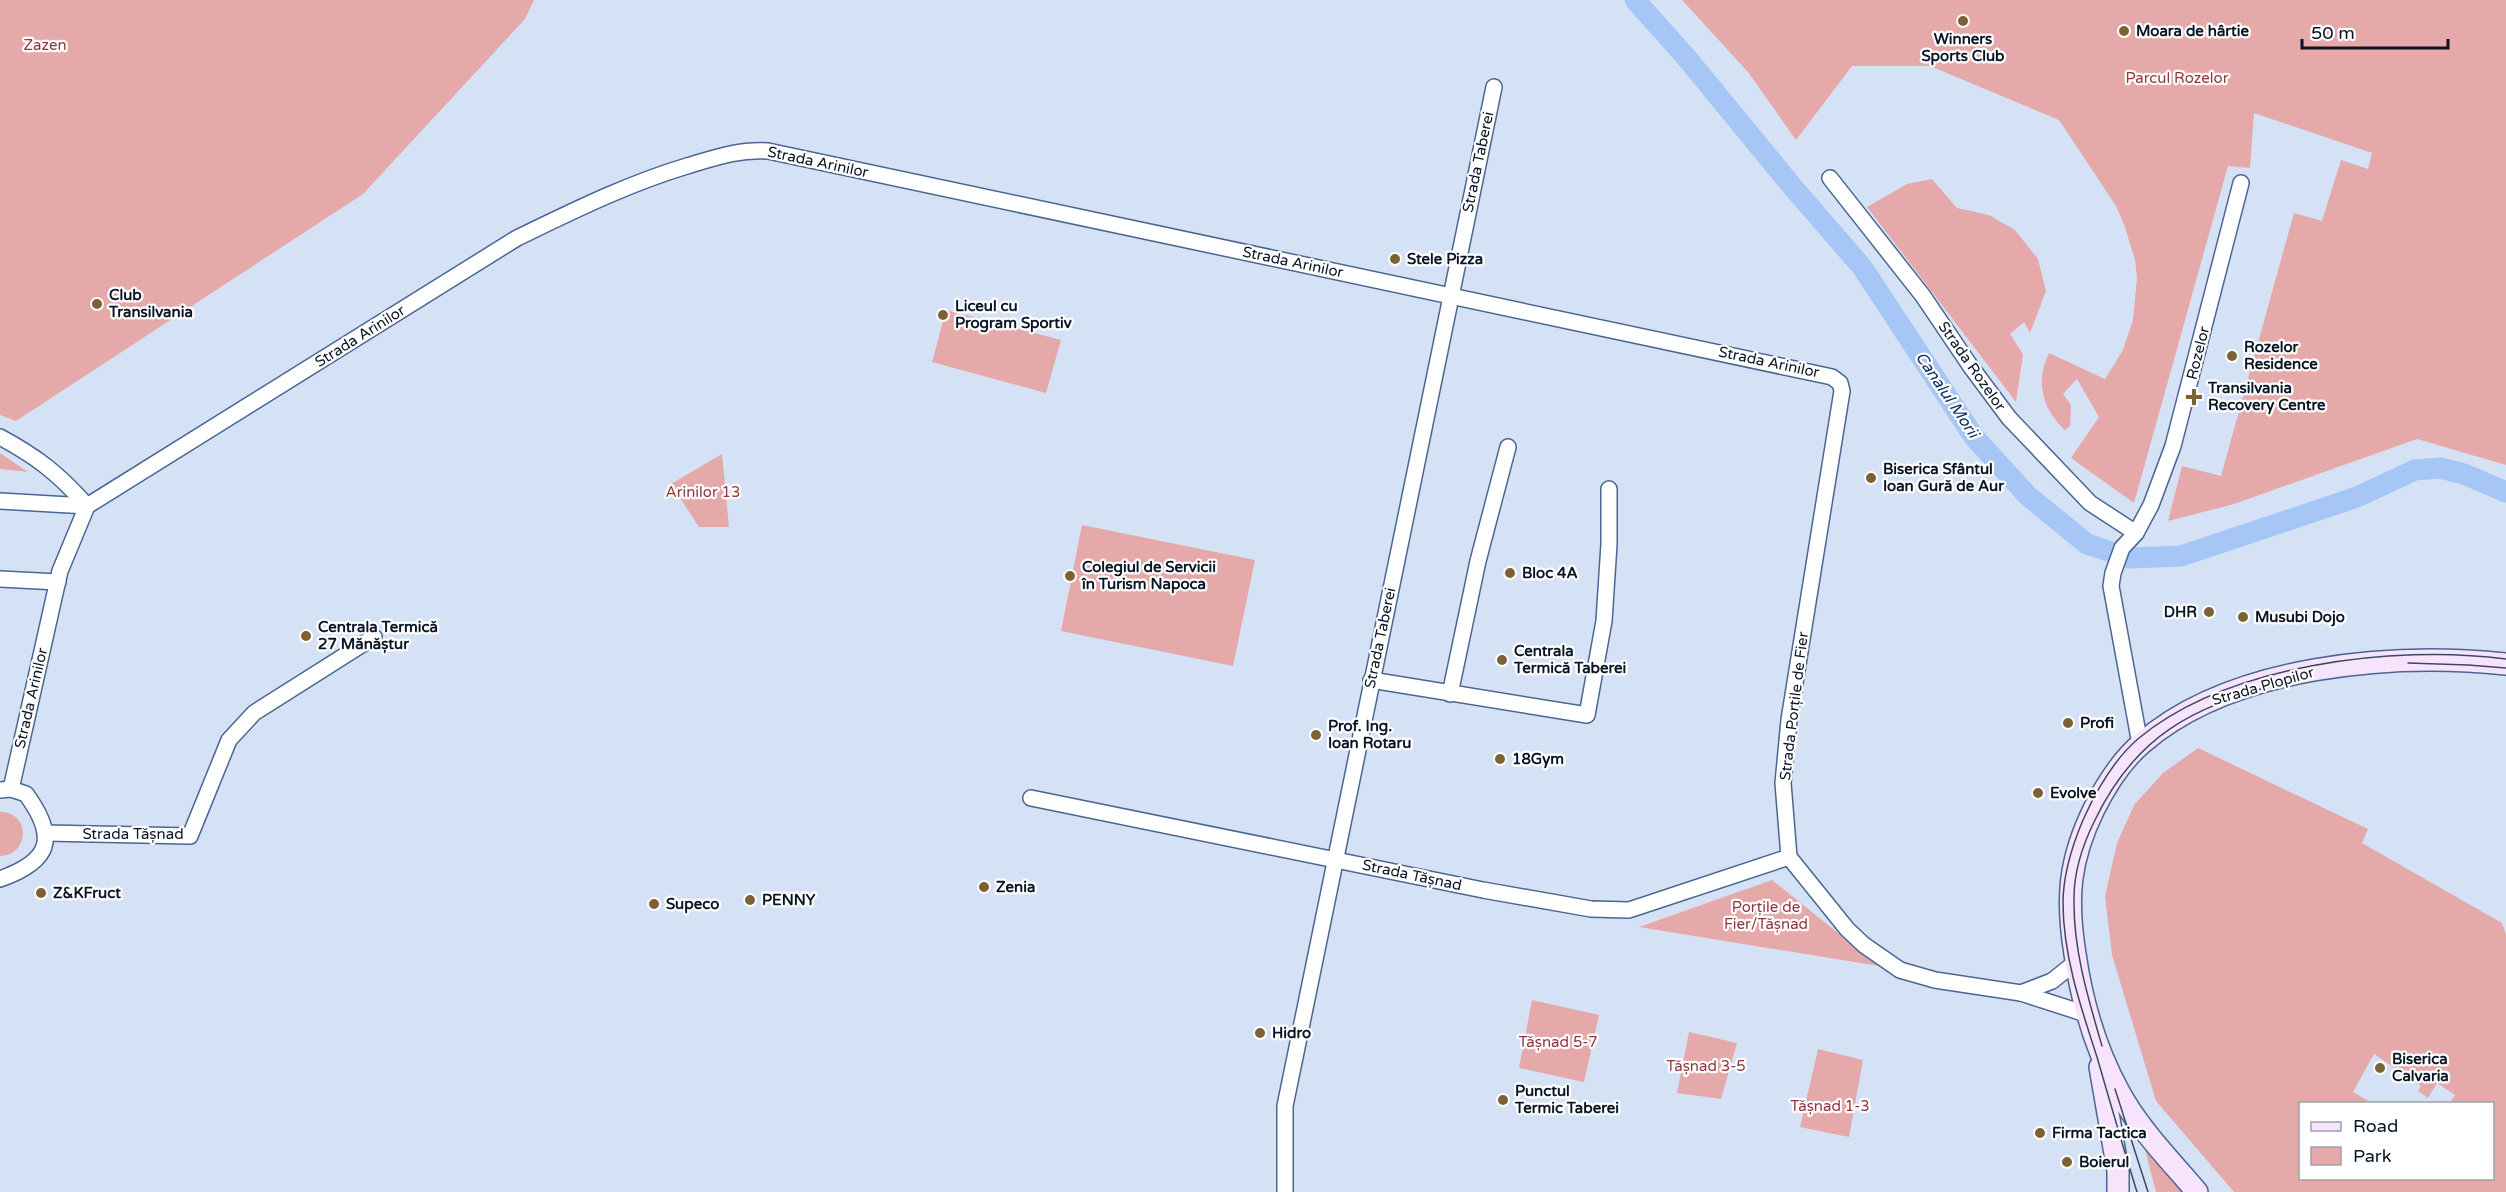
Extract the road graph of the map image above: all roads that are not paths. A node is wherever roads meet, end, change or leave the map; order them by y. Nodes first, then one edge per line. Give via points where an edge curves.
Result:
1 (1494, 87) dead end
2 (1830, 177) dead end
3 (2241, 183) dead end
4 (1449, 295) junction
5 (1840, 383) joint
6 (0, 436) edge
7 (1508, 447) dead end
8 (1609, 489) dead end
9 (0, 501) edge
10 (87, 506) junction
11 (2136, 533) junction
12 (0, 579) edge
13 (58, 582) junction
14 (374, 637) dead end
15 (2506, 664) edge
16 (1371, 680) junction
17 (1450, 694) junction
18 (2140, 744) junction
19 (6, 789) edge
20 (1031, 798) dead end
21 (46, 833) junction
22 (1789, 857) junction
23 (1335, 859) junction
24 (0, 879) edge
25 (2076, 963) junction
26 (2021, 993) junction
27 (2086, 1014) junction
28 (2097, 1046) junction
29 (1285, 1192) edge
30 (2118, 1192) edge
31 (2197, 1192) edge

1 - 4 street, Strada Taberei
2 - 11 street, Strada Rozelor via 1923,296 2009,418 2090,503
3 - 11 street, Rozelor via 2179,426 2156,493
4 - 5 street, Strada Arinilor via 1817,372
4 - 10 street, Strada Arinilor via 748,150 645,179 517,238
4 - 16 street, Strada Taberei
5 - 22 street, Strada Porțile de Fier via 1842,391 1789,720 1783,783
6 - 10 street via 60,476
7 - 17 street via 1478,561
8 - 17 street via 1604,621 1587,715
9 - 10 street
10 - 13 street, Strada Arinilor
11 - 18 street, Rozelor via 2122,548 2111,586
12 - 13 street
13 - 19 street, Strada Arinilor
14 - 21 street, Strada Tășnad via 254,713 240,727 230,741 190,836
15 - 18 main road, Strada Plopilor via 2420,659 2369,662 2298,674 2207,702
16 - 17 street
16 - 23 street, Strada Taberei
18 - 25 main road, Strada Plopilor via 2116,772 2097,804 2073,865 2069,911
19 - 21 street, Strada Arinilor via 26,794
20 - 23 street, Strada Tășnad
21 - 24 street via 44,848 37,859 24,871
22 - 23 street, Strada Tășnad via 1629,910 1554,904
22 - 26 street via 1847,929 1900,970 1935,980
23 - 29 street, Strada Taberei via 1285,1106
25 - 26 street via 2052,981
25 - 27 main road, Strada Plopilor
26 - 27 street
27 - 28 main road, Strada Plopilor
28 - 30 main road, Strada Plopilor
28 - 31 main road, Strada Plopilor via 2135,1116

